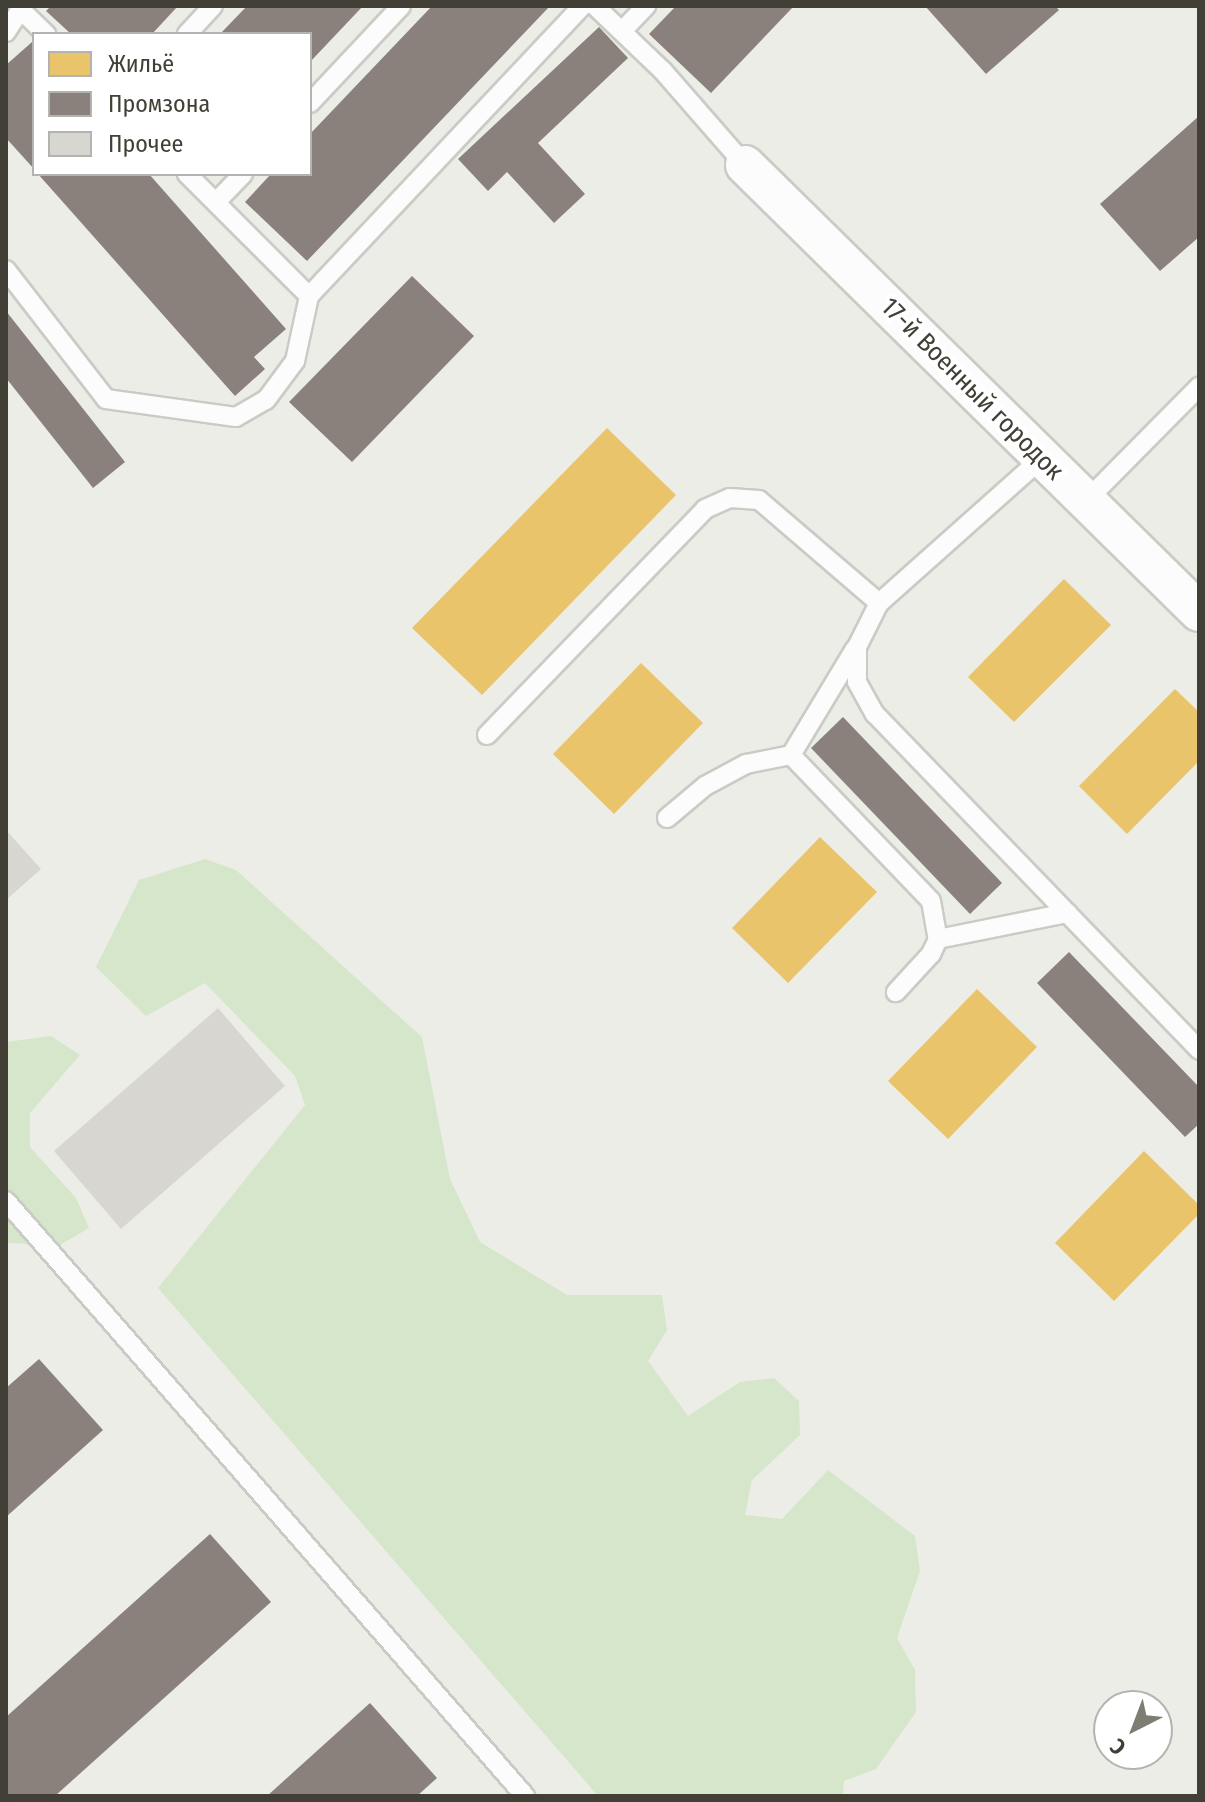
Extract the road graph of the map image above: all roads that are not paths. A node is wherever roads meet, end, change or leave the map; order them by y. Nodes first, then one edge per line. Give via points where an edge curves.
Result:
1 (213, 6) edge
2 (401, 6) edge
3 (582, 6) edge
4 (595, 6) edge
5 (646, 6) edge
6 (22, 8) edge
7 (622, 31) junction
8 (6, 32) edge
9 (44, 32) edge
10 (189, 32) edge
11 (312, 101) edge
12 (745, 165) joint
13 (189, 176) edge
14 (241, 176) edge
15 (216, 202) junction
16 (6, 270) edge
17 (309, 296) junction
18 (1199, 387) edge
19 (1042, 458) junction
20 (1086, 501) junction
21 (879, 603) junction
22 (1199, 612) edge
23 (857, 647) junction
24 (487, 735) dead end
25 (791, 755) junction
26 (667, 818) dead end
27 (1067, 913) junction
28 (938, 939) junction
29 (896, 992) dead end
30 (1199, 1050) edge
31 (6, 1201) edge
32 (525, 1796) edge

1 - 10 lane
2 - 11 lane
3 - 17 lane
4 - 7 lane
5 - 7 lane
6 - 8 lane
6 - 9 lane
7 - 12 lane
12 - 19 street, 17-й Военный городок
13 - 15 lane
14 - 15 lane
15 - 17 lane
16 - 17 lane via 106,399 236,417 266,400 295,361
18 - 20 lane
19 - 20 street, 17-й Военный городок
19 - 21 lane
20 - 22 street, 17-й Военный городок
21 - 23 lane
21 - 24 lane via 759,500 730,498 705,509
23 - 25 lane
23 - 27 lane via 857,682 875,714
25 - 26 lane via 746,764 705,786
25 - 28 lane via 931,901
27 - 28 lane
27 - 30 lane
28 - 29 lane
31 - 32 lane

